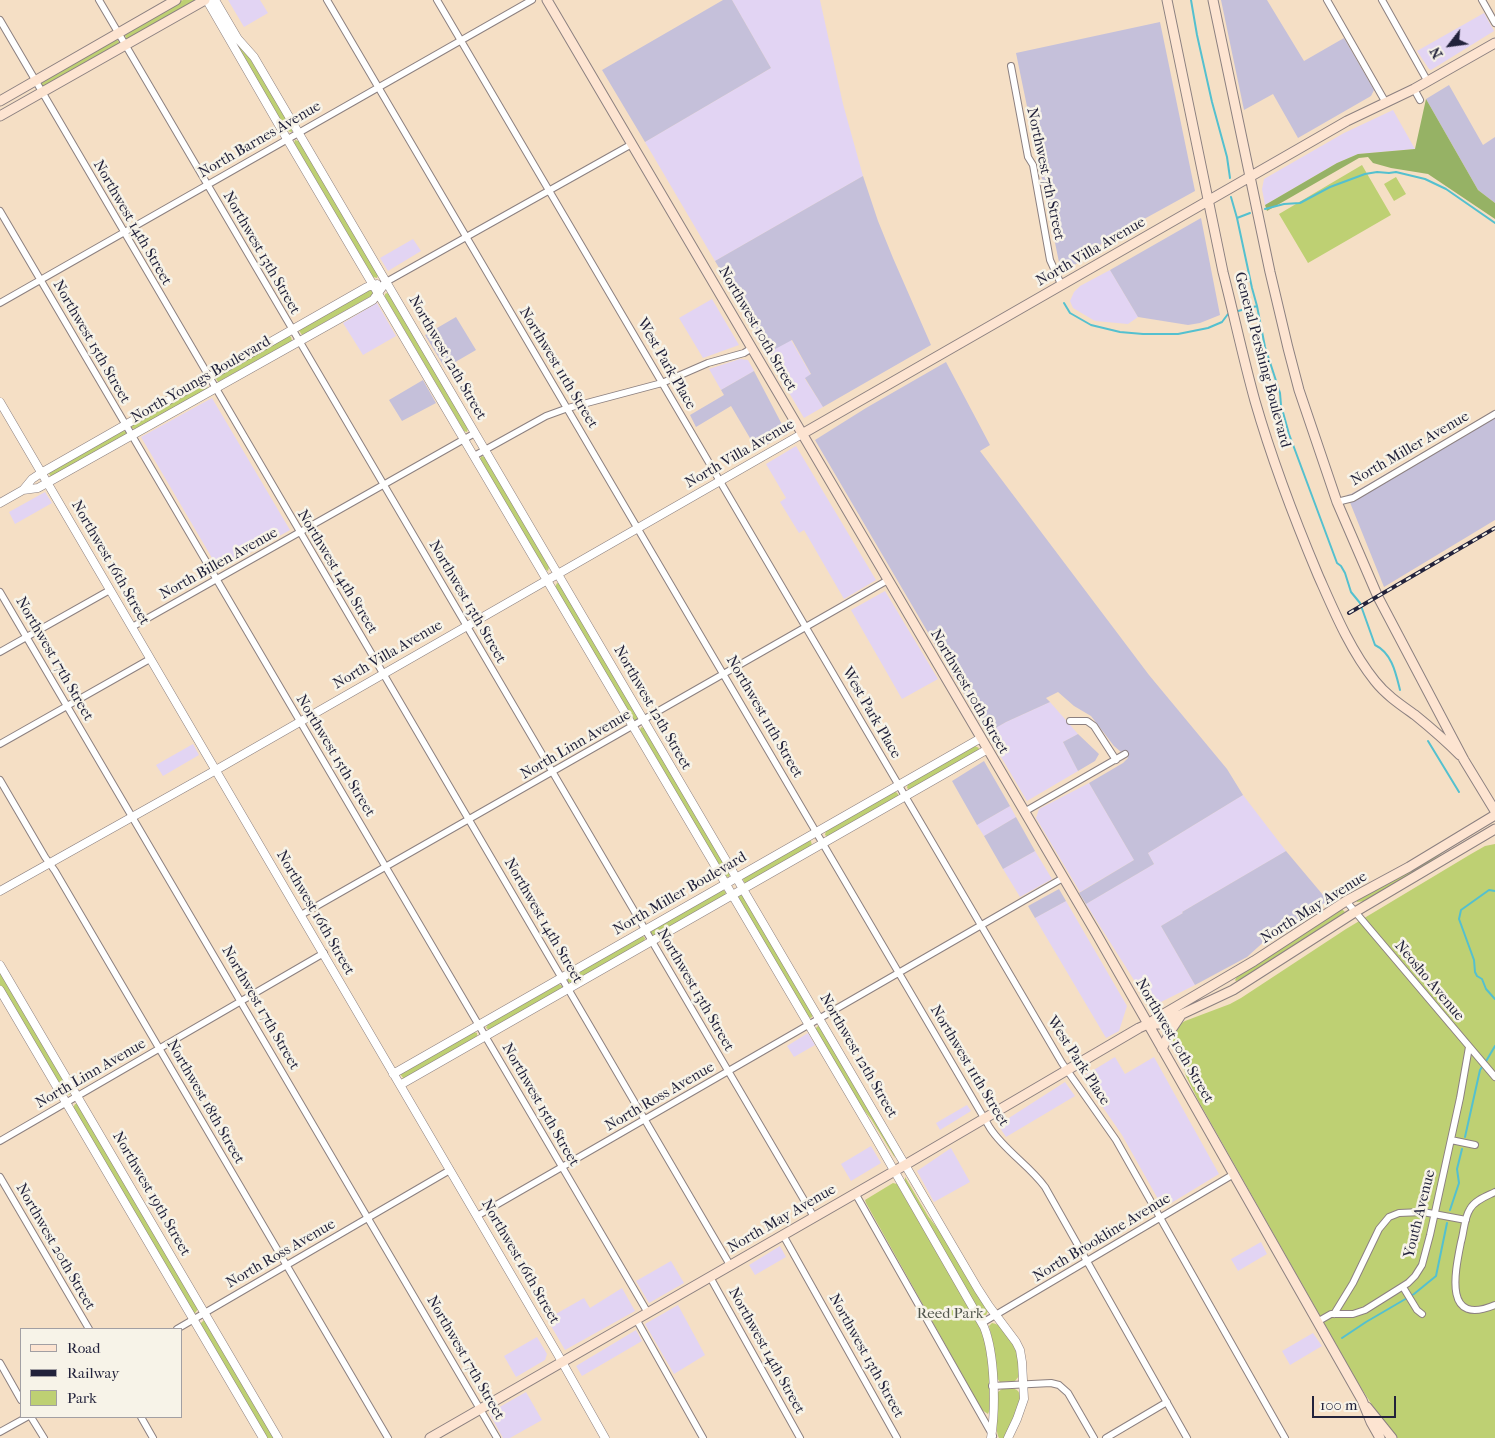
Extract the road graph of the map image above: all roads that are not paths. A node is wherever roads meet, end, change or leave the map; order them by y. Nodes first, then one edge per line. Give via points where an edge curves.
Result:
1 (99, 0) edge
2 (176, 0) edge
3 (204, 0) edge
4 (210, 0) edge
5 (215, 0) edge
6 (327, 0) edge
7 (438, 0) edge
8 (532, 0) edge
9 (547, 0) edge
10 (1167, 0) edge
11 (1213, 0) edge
12 (1327, 0) edge
13 (1382, 0) edge
14 (1482, 0) edge
15 (0, 20) edge
16 (1495, 23) edge
17 (118, 34) junction
18 (461, 40) junction
19 (1495, 44) edge
20 (125, 45) junction
21 (1011, 66) dead end
22 (34, 81) junction
23 (1428, 82) junction
24 (379, 87) junction
25 (1414, 89) junction
26 (41, 93) junction
27 (1420, 100) dead end
28 (0, 101) edge
29 (1386, 103) junction
30 (0, 116) edge
31 (298, 132) junction
32 (288, 139) junction
33 (632, 144) junction
34 (1250, 177) junction
35 (207, 185) junction
36 (549, 190) junction
37 (1209, 200) junction
38 (0, 211) edge
39 (124, 233) junction
40 (467, 237) junction
41 (40, 280) junction
42 (386, 282) junction
43 (1061, 284) junction
44 (376, 289) junction
45 (0, 303) edge
46 (292, 330) junction
47 (298, 341) junction
48 (752, 348) junction
49 (208, 377) junction
50 (662, 383) junction
51 (215, 388) junction
52 (0, 402) edge
53 (568, 408) junction
54 (2, 412) edge
55 (1495, 414) edge
56 (126, 425) junction
57 (475, 433) junction
58 (802, 434) junction
59 (132, 436) junction
60 (464, 439) junction
61 (485, 449) junction
62 (474, 456) junction
63 (41, 472) junction
64 (720, 481) junction
65 (47, 483) junction
66 (384, 485) junction
67 (23, 490) junction
68 (1337, 502) junction
69 (0, 503) edge
70 (638, 528) junction
71 (300, 533) junction
72 (558, 574) junction
73 (216, 580) junction
74 (547, 580) junction
75 (888, 580) junction
76 (110, 590) junction
77 (0, 592) edge
78 (466, 626) junction
79 (806, 627) junction
80 (132, 628) junction
81 (26, 637) junction
82 (0, 652) edge
83 (150, 658) junction
84 (383, 674) junction
85 (724, 674) junction
86 (66, 705) junction
87 (644, 720) junction
88 (300, 721) junction
89 (1070, 721) dead end
90 (634, 726) junction
91 (981, 738) junction
92 (0, 744) edge
93 (988, 749) junction
94 (1125, 754) dead end
95 (1116, 760) junction
96 (1464, 760) junction
97 (216, 770) junction
98 (552, 773) junction
99 (0, 780) edge
100 (899, 785) junction
101 (906, 797) junction
102 (1495, 811) edge
103 (1024, 812) junction
104 (1495, 816) edge
105 (132, 817) junction
106 (469, 820) junction
107 (1495, 829) edge
108 (817, 832) junction
109 (824, 844) junction
110 (50, 863) junction
111 (386, 867) junction
112 (736, 878) junction
113 (1063, 878) junction
114 (726, 884) junction
115 (743, 889) junction
116 (0, 892) edge
117 (732, 895) junction
118 (1346, 901) junction
119 (1355, 912) junction
120 (301, 916) junction
121 (982, 926) junction
122 (645, 930) junction
123 (652, 941) junction
124 (324, 953) junction
125 (0, 965) edge
126 (899, 973) junction
127 (562, 978) junction
128 (1226, 978) junction
129 (568, 989) junction
130 (0, 990) edge
131 (1233, 990) junction
132 (241, 1001) junction
133 (1181, 1015) junction
134 (820, 1019) junction
135 (1148, 1024) junction
136 (478, 1026) junction
137 (808, 1026) junction
138 (485, 1036) junction
139 (1469, 1047) junction
140 (159, 1049) junction
141 (1162, 1049) junction
142 (1067, 1070) junction
143 (728, 1072) junction
144 (393, 1074) junction
145 (1495, 1077) edge
146 (400, 1085) junction
147 (77, 1097) junction
148 (66, 1103) junction
149 (984, 1118) junction
150 (645, 1120) junction
151 (1451, 1140) junction
152 (0, 1141) edge
153 (1475, 1145) dead end
154 (905, 1165) junction
155 (562, 1168) junction
156 (450, 1170) junction
157 (894, 1171) junction
158 (1234, 1174) junction
159 (0, 1177) edge
160 (1495, 1192) edge
161 (855, 1193) junction
162 (1435, 1214) junction
163 (477, 1216) junction
164 (814, 1217) junction
165 (368, 1218) junction
166 (1160, 1218) junction
167 (1466, 1220) junction
168 (782, 1235) junction
169 (1088, 1261) junction
170 (730, 1265) junction
171 (286, 1266) junction
172 (710, 1277) junction
173 (1404, 1290) junction
174 (1495, 1305) edge
175 (204, 1313) junction
176 (648, 1313) junction
177 (1334, 1314) junction
178 (1422, 1314) dead end
179 (996, 1315) junction
180 (636, 1319) junction
181 (194, 1320) junction
182 (1317, 1322) junction
183 (982, 1323) junction
184 (88, 1328) edge
185 (179, 1328) edge
186 (563, 1362) junction
187 (0, 1363) edge
188 (1023, 1385) junction
189 (992, 1386) junction
190 (20, 1398) edge
191 (1362, 1400) junction
192 (1167, 1402) junction
193 (481, 1409) junction
194 (25, 1418) edge
195 (32, 1418) edge
196 (142, 1418) edge
197 (0, 1432) edge
198 (992, 1437) edge
199 (44, 1438) edge
200 (153, 1438) edge
201 (263, 1438) edge
202 (278, 1438) edge
203 (388, 1438) edge
204 (430, 1438) edge
205 (497, 1438) edge
206 (605, 1438) edge
207 (703, 1438) edge
208 (800, 1438) edge
209 (897, 1438) edge
210 (1008, 1438) edge
211 (1094, 1438) edge
212 (1106, 1438) edge
213 (1187, 1438) edge
214 (1286, 1438) edge
215 (1380, 1438) edge
216 (1392, 1438) edge

1 - 17 street, Northwest 13th Street
2 - 17 main road
3 - 20 main road
4 - 32 street, Northwest 12th Street via 209,4
5 - 31 street, Northwest 12th Street via 238,39 254,57
6 - 24 street, Northwest 11th Street
7 - 18 street, West Park Place
8 - 18 street, North Barnes Avenue
9 - 33 main road, Northwest 10th Street
10 - 37 main road, General Pershing Boulevard
11 - 34 main road, General Pershing Boulevard
12 - 29 street
13 - 23 street
14 - 16 street
15 - 22 street, Northwest 14th Street
17 - 20 street, Northwest 13th Street
17 - 22 main road
18 - 24 street, North Barnes Avenue
18 - 36 street, West Park Place
19 - 23 main road, North Villa Avenue
20 - 26 main road
20 - 35 street, Northwest 13th Street
21 - 43 street, Northwest 7th Street via 1050,260
22 - 26 street, Northwest 14th Street
22 - 28 main road
23 - 25 main road, North Villa Avenue
24 - 31 street, North Barnes Avenue
24 - 40 street, Northwest 11th Street
25 - 27 street
25 - 29 main road, North Villa Avenue
26 - 30 main road
26 - 39 street, Northwest 14th Street
29 - 34 main road, North Villa Avenue via 1347,121
31 - 32 street, North Barnes Avenue
31 - 42 street, Northwest 12th Street
32 - 35 street, North Barnes Avenue
32 - 44 street, Northwest 12th Street
33 - 36 street, North Youngs Boulevard
33 - 48 main road, Northwest 10th Street
34 - 37 main road, North Villa Avenue
34 - 68 main road, General Pershing Boulevard via 1299,390
35 - 39 street, North Barnes Avenue
35 - 46 street, Northwest 13th Street
36 - 40 street, North Youngs Boulevard
36 - 50 street, West Park Place
37 - 43 main road, North Villa Avenue
37 - 96 main road, General Pershing Boulevard via 1255,401 1295,518 1326,592 1347,637 1375,682
38 - 41 street, Northwest 15th Street
39 - 41 street, North Barnes Avenue
39 - 49 street, Northwest 14th Street
40 - 42 street, North Youngs Boulevard
40 - 53 street, Northwest 11th Street
41 - 45 street, North Barnes Avenue
41 - 56 street, Northwest 15th Street
42 - 44 street, North Youngs Boulevard
42 - 57 street, Northwest 12th Street
43 - 58 main road, North Villa Avenue
44 - 46 street, North Youngs Boulevard via 367,287
44 - 47 street, North Youngs Boulevard via 372,300
44 - 60 street, Northwest 12th Street
46 - 47 street, Northwest 13th Street
46 - 49 street, North Youngs Boulevard
47 - 51 street, North Youngs Boulevard
47 - 66 street, Northwest 13th Street
48 - 50 street
48 - 58 main road, Northwest 10th Street
49 - 51 street, Northwest 14th Street
49 - 56 street, North Youngs Boulevard
50 - 53 street
50 - 64 street, West Park Place
51 - 59 street, North Youngs Boulevard
51 - 71 street, Northwest 14th Street
52 - 54 street, Northwest 16th Street
53 - 61 street via 546,416
53 - 70 street, Northwest 11th Street
54 - 63 street, Northwest 16th Street
55 - 68 street, North Miller Avenue via 1353,498
56 - 59 street, Northwest 15th Street
56 - 63 street, North Youngs Boulevard
57 - 60 street, North Billen Avenue
57 - 61 street, Northwest 12th Street
58 - 64 street, North Villa Avenue
58 - 75 main road, Northwest 10th Street
59 - 65 street, North Youngs Boulevard
59 - 73 street, Northwest 15th Street
60 - 62 street, Northwest 12th Street
60 - 66 street, North Billen Avenue
61 - 62 street
61 - 72 street, Northwest 12th Street
62 - 74 street, Northwest 12th Street
63 - 65 street, Northwest 16th Street
63 - 67 street, North Youngs Boulevard
64 - 70 street, North Villa Avenue
64 - 79 street, West Park Place
65 - 67 street, North Youngs Boulevard
65 - 76 street, Northwest 16th Street
66 - 71 street, North Billen Avenue
66 - 78 street, Northwest 13th Street
67 - 69 street, North Youngs Boulevard
68 - 96 main road, General Pershing Boulevard via 1378,596
70 - 72 street, North Villa Avenue
70 - 85 street, Northwest 11th Street
71 - 73 street, North Billen Avenue
71 - 84 street, Northwest 14th Street
72 - 74 street, North Villa Avenue
72 - 87 street, Northwest 12th Street
73 - 80 street, North Billen Avenue
73 - 88 street, Northwest 15th Street
74 - 78 street, North Villa Avenue
74 - 90 street, Northwest 12th Street
75 - 79 street, North Linn Avenue
75 - 91 main road, Northwest 10th Street
76 - 80 street, Northwest 16th Street
76 - 81 street
77 - 81 street, Northwest 17th Street
78 - 84 street, North Villa Avenue
78 - 98 street, Northwest 13th Street
79 - 85 street, North Linn Avenue
79 - 100 street, West Park Place
80 - 83 street, Northwest 16th Street
81 - 82 street
81 - 86 street, Northwest 17th Street
83 - 86 street
83 - 97 street, Northwest 16th Street
84 - 88 street, North Villa Avenue
84 - 106 street, Northwest 14th Street
85 - 87 street, North Linn Avenue
85 - 108 street, Northwest 11th Street
86 - 92 street
86 - 105 street, Northwest 17th Street
87 - 90 street, North Linn Avenue
87 - 112 street, Northwest 12th Street
88 - 97 street, North Villa Avenue
88 - 111 street, Northwest 15th Street
89 - 95 street via 1086,721 1094,726
90 - 98 street, North Linn Avenue
90 - 114 street, Northwest 12th Street
91 - 93 main road, Northwest 10th Street
91 - 100 street, North Miller Boulevard
93 - 101 street, North Miller Boulevard
93 - 103 main road, Northwest 10th Street
94 - 95 street
95 - 103 street
96 - 102 main road, General Pershing Boulevard
97 - 105 street, North Villa Avenue
97 - 120 street, Northwest 16th Street
98 - 106 street, North Linn Avenue
98 - 122 street, Northwest 13th Street
99 - 110 street, Northwest 18th Street
100 - 101 street, West Park Place
100 - 108 street, North Miller Boulevard
101 - 109 street, North Miller Boulevard
101 - 121 street, West Park Place
103 - 113 main road, Northwest 10th Street
104 - 118 main road, North May Avenue
105 - 110 street, North Villa Avenue
105 - 132 street, Northwest 17th Street
106 - 111 street, North Linn Avenue
106 - 127 street, Northwest 14th Street
107 - 119 main road, North May Avenue
108 - 109 street, Northwest 11th Street
108 - 112 street, North Miller Boulevard
109 - 115 street, North Miller Boulevard
109 - 126 street, Northwest 11th Street
110 - 116 street, North Villa Avenue
110 - 140 street, Northwest 18th Street
111 - 120 street, North Linn Avenue
111 - 136 street, Northwest 15th Street
112 - 114 street, North Miller Boulevard
112 - 115 street, Northwest 12th Street
113 - 121 street, North Ross Avenue
113 - 135 main road, Northwest 10th Street
114 - 117 street, Northwest 12th Street
114 - 122 street, North Miller Boulevard
115 - 117 street, North Miller Boulevard
115 - 134 street, Northwest 12th Street
117 - 123 street, North Miller Boulevard
117 - 137 street, Northwest 12th Street
118 - 119 street, Neosho Avenue
118 - 128 main road, North May Avenue
119 - 131 main road, North May Avenue
119 - 139 street, Neosho Avenue
120 - 124 street, Northwest 16th Street
121 - 126 street, North Ross Avenue
121 - 142 street, West Park Place
122 - 123 street, Northwest 13th Street
122 - 127 street, North Miller Boulevard
123 - 129 street, North Miller Boulevard
123 - 143 street, Northwest 13th Street
124 - 132 street, North Linn Avenue
124 - 144 street, Northwest 16th Street
125 - 147 street, Northwest 19th Street
126 - 134 street, North Ross Avenue
126 - 149 street, Northwest 11th Street
127 - 129 street, Northwest 14th Street
127 - 136 street, North Miller Boulevard
128 - 131 main road
128 - 135 main road, North May Avenue
129 - 138 street, North Miller Boulevard
129 - 150 street, Northwest 14th Street
130 - 148 street, Northwest 19th Street
131 - 133 main road, North May Avenue
132 - 140 street, North Linn Avenue
132 - 165 street, Northwest 17th Street
133 - 135 main road, North May Avenue via 1161,1024
133 - 141 main road
134 - 137 street, North Ross Avenue
134 - 154 street, Northwest 12th Street
135 - 141 main road, Northwest 10th Street
135 - 142 main road, North May Avenue
136 - 138 street, Northwest 15th Street
136 - 144 street, North Miller Boulevard
137 - 143 street, North Ross Avenue
137 - 157 street, Northwest 12th Street
138 - 146 street, North Miller Boulevard
138 - 155 street, Northwest 15th Street
139 - 145 street, Neosho Avenue
139 - 151 street, Youth Avenue
140 - 147 street, North Linn Avenue
140 - 171 street, Northwest 18th Street
141 - 158 main road, Northwest 10th Street
142 - 149 main road, North May Avenue
142 - 166 street, West Park Place via 1116,1140
143 - 150 street, North Ross Avenue
143 - 164 street, Northwest 13th Street
144 - 146 street, Northwest 16th Street
146 - 156 street, Northwest 16th Street
147 - 148 street, North Linn Avenue
147 - 175 street, Northwest 19th Street
148 - 152 street, North Linn Avenue
148 - 181 street, Northwest 19th Street
149 - 154 main road, North May Avenue
149 - 169 street, Northwest 11th Street via 1000,1142 1046,1187
150 - 155 street, North Ross Avenue
150 - 170 street, Northwest 14th Street
151 - 153 street
151 - 162 street, Youth Avenue
154 - 157 main road, North May Avenue
154 - 179 street, Northwest 12th Street
155 - 163 street, North Ross Avenue
155 - 176 street, Northwest 15th Street
156 - 163 street, Northwest 16th Street
156 - 165 street, North Ross Avenue
157 - 161 main road, North May Avenue
157 - 183 street, Northwest 12th Street
158 - 166 street, North Brookline Avenue
158 - 182 main road, Northwest 10th Street
159 - 184 street, Northwest 20th Street
160 - 167 street via 1474,1204
161 - 164 main road, North May Avenue
161 - 198 street, Northwest 12th Street
162 - 167 street
162 - 173 street, Youth Avenue via 1422,1265
162 - 177 street via 1405,1212 1393,1214 1385,1220
163 - 186 street, Northwest 16th Street
164 - 168 main road, North May Avenue
165 - 171 street, North Ross Avenue
165 - 193 street, Northwest 17th Street
166 - 169 street, North Brookline Avenue
166 - 214 street, West Park Place
167 - 174 street via 1454,1277 1457,1295 1470,1310
168 - 170 main road, North May Avenue
168 - 209 street, Northwest 13th Street
169 - 179 street, North Brookline Avenue
169 - 192 street, Northwest 11th Street
170 - 172 main road, North May Avenue
171 - 175 street, North Ross Avenue
171 - 203 street, Northwest 18th Street
172 - 176 main road, North May Avenue
172 - 208 street, Northwest 14th Street
173 - 177 street, Youth Avenue via 1365,1310
173 - 178 street
175 - 181 street, North Ross Avenue
175 - 202 street, Northwest 19th Street
176 - 180 main road, North May Avenue
177 - 182 street, Youth Avenue
179 - 183 street, North Brookline Avenue
179 - 188 street, Northwest 12th Street via 1020,1350
180 - 186 main road, North May Avenue
180 - 207 street
181 - 185 street, North Ross Avenue
181 - 201 street, Northwest 19th Street
182 - 191 main road, Northwest 10th Street
183 - 189 street, Northwest 12th Street via 990,1346
186 - 193 main road, North May Avenue
186 - 206 street, Northwest 16th Street
187 - 190 street
188 - 189 street
188 - 210 street, Northwest 12th Street via 1024,1399
188 - 211 street via 1062,1387 1072,1398
189 - 198 street, Northwest 12th Street
191 - 215 main road, Northwest 10th Street
191 - 216 main road, Northwest 10th Street
192 - 212 street
192 - 213 street, Northwest 11th Street
193 - 204 main road, North May Avenue
193 - 205 street, Northwest 17th Street
194 - 197 street
195 - 199 street
196 - 200 street

